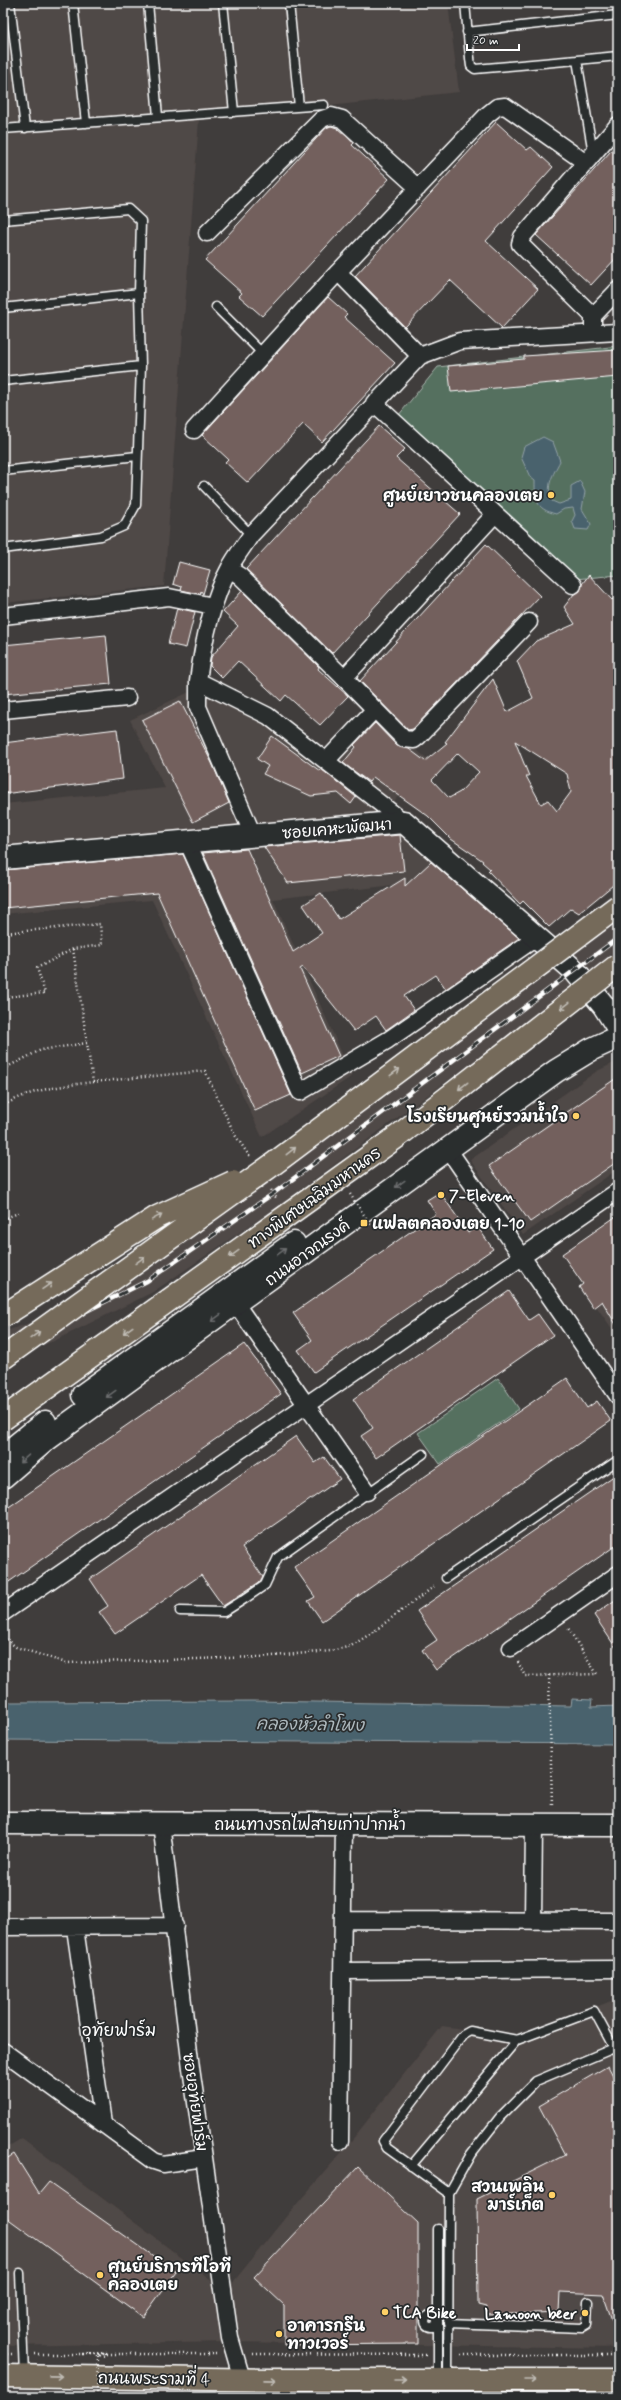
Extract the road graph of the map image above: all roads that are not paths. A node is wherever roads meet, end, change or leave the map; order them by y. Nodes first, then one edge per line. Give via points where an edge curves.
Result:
1 (10, 3) edge
2 (73, 3) edge
3 (148, 3) edge
4 (222, 3) edge
5 (289, 3) edge
6 (465, 3) edge
7 (618, 15) edge
8 (467, 32) junction
9 (618, 56) edge
10 (577, 60) junction
11 (324, 105) dead end
12 (299, 107) junction
13 (234, 112) junction
14 (158, 118) junction
15 (86, 123) junction
16 (618, 125) edge
17 (24, 128) junction
18 (3, 129) edge
19 (590, 159) junction
20 (418, 188) junction
21 (3, 220) edge
22 (208, 233) dead end
23 (338, 272) junction
24 (618, 290) edge
25 (139, 293) junction
26 (216, 307) dead end
27 (3, 308) edge
28 (594, 316) junction
29 (618, 332) edge
30 (593, 334) junction
31 (263, 354) junction
32 (420, 356) junction
33 (141, 366) junction
34 (3, 381) edge
35 (374, 403) junction
36 (194, 430) dead end
37 (137, 456) junction
38 (3, 471) edge
39 (204, 486) dead end
40 (495, 514) junction
41 (251, 535) junction
42 (3, 549) edge
43 (229, 569) junction
44 (573, 585) dead end
45 (213, 606) junction
46 (3, 616) edge
47 (529, 622) dead end
48 (344, 678) junction
49 (198, 681) junction
50 (127, 698) dead end
51 (375, 709) junction
52 (3, 710) edge
53 (326, 761) junction
54 (404, 822) junction
55 (253, 835) junction
56 (188, 841) junction
57 (3, 858) edge
58 (618, 906) edge
59 (536, 938) junction
60 (618, 965) edge
61 (617, 1028) edge
62 (448, 1149) junction
63 (272, 1165) junction
64 (618, 1191) edge
65 (522, 1257) junction
66 (232, 1297) junction
67 (3, 1316) edge
68 (3, 1358) edge
69 (618, 1396) edge
70 (306, 1405) junction
71 (3, 1419) edge
72 (423, 1454) dead end
73 (3, 1456) edge
74 (618, 1460) edge
75 (3, 1477) edge
76 (367, 1492) junction
77 (618, 1574) edge
78 (446, 1578) road end
79 (180, 1611) dead end
80 (3, 1613) edge
81 (511, 1648) road end
82 (3, 1823) edge
83 (161, 1824) junction
84 (344, 1824) junction
85 (543, 1825) junction
86 (618, 1825) edge
87 (344, 1920) junction
88 (534, 1921) junction
89 (618, 1922) edge
90 (175, 1926) junction
91 (3, 1927) edge
92 (75, 1928) junction
93 (618, 1969) edge
94 (342, 1971) junction
95 (517, 2040) junction
96 (3, 2051) edge
97 (616, 2051) edge
98 (103, 2123) junction
99 (340, 2140) dead end
100 (204, 2158) junction
101 (411, 2166) junction
102 (449, 2193) junction
103 (438, 2229) dead end
104 (20, 2273) dead end
105 (588, 2302) dead end
106 (448, 2323) junction
107 (3, 2376) edge
108 (24, 2376) junction
109 (242, 2379) junction
110 (443, 2380) junction
111 (618, 2380) edge

1 - 17 lane
2 - 15 lane
3 - 14 lane
4 - 13 lane
5 - 12 lane
6 - 8 lane
7 - 8 lane
8 - 10 lane via 471,66 475,69
9 - 10 lane
10 - 19 lane
11 - 12 lane
12 - 13 lane
13 - 14 lane
14 - 15 lane
15 - 17 lane
16 - 19 street
17 - 18 lane
19 - 20 street via 505,106 500,106 487,115
19 - 28 street via 522,237 520,244
20 - 22 street via 342,119 331,116 322,119
20 - 23 street
21 - 25 lane via 128,209 137,214 141,221
23 - 31 street
23 - 32 street
24 - 28 street
25 - 27 lane
25 - 33 lane
26 - 31 lane
28 - 30 street
29 - 30 street
30 - 32 street via 460,340
31 - 36 street
32 - 35 street
33 - 34 lane
33 - 37 lane
35 - 40 street
35 - 41 street
37 - 38 lane
37 - 42 lane via 136,505 124,526 102,536
39 - 41 lane
40 - 44 street
40 - 48 street
41 - 43 street
43 - 45 street
43 - 48 street via 240,576
45 - 46 street via 169,597
45 - 49 street
47 - 51 street via 416,739 404,739
48 - 51 street
49 - 53 street via 268,716
49 - 55 street via 198,707
50 - 52 street
51 - 53 street
53 - 54 street
54 - 55 main road, ซอยเคหะพัฒนา
54 - 59 main road, ซอยเคหะพัฒนา
55 - 56 main road, ซอยเคหะพัฒนา
56 - 57 main road, ซอยเคหะพัฒนา
56 - 59 street via 300,1092 388,1040
63 -> 58 main road, bridge
59 - 61 main road, ซอยเคหะพัฒนา via 580,977 604,1006
60 -> 71 main road, ทางพิเศษเฉลิมมหานคร, bridge via 398,1136
61 - 62 main road, ถนนอาจณรงค์ via 592,1049 556,1071
66 -> 61 main road, ถนนอาจณรงค์ via 564,1049
62 - 65 street
62 -> 66 main road, ถนนอาจณรงค์
67 -> 63 main road, bridge via 157,1217
68 -> 63 main road, bridge
64 - 65 street
65 - 69 street
65 - 70 street
66 - 70 street
66 - 73 main road, ถนนอาจณรงค์ via 45,1422
66 -> 75 main road, ถนนอาจณรงค์ via 46,1440
70 - 76 street
70 - 80 street
72 - 76 lane
74 - 78 lane
76 - 79 lane via 278,1557 265,1585 246,1598 224,1612
77 - 81 street
82 - 83 main road, ถนนทางรถไฟสายเก่าปากน้ำ
83 - 84 main road, ถนนทางรถไฟสายเก่าปากน้ำ
83 - 90 street, ซอยอุทัยฟาร์ม
84 - 85 main road, ถนนทางรถไฟสายเก่าปากน้ำ
84 - 87 street
85 - 86 main road, ถนนทางรถไฟสายเก่าปากน้ำ
85 - 88 street
87 - 88 street
87 - 94 street
88 - 89 street
90 - 92 street
90 - 100 street, ซอยอุทัยฟาร์ม
91 - 92 street
92 - 98 street
93 - 94 street
94 - 99 street
95 - 97 lane via 594,2011
95 - 101 lane
95 - 101 lane via 470,2031 463,2035 384,2137 383,2144
96 - 98 street
97 - 102 lane via 536,2081 500,2117 471,2154
98 - 100 street via 154,2162 163,2164
100 - 109 street, ซอยอุทัยฟาร์ม via 234,2354
101 - 102 lane
102 - 106 lane
103 - 110 lane via 438,2355
104 - 108 lane
105 - 106 lane via 587,2324 582,2328
106 - 110 lane via 448,2355
107 - 108 main road, ถนนพระรามที่ 4
108 -> 109 main road, ถนนพระรามที่ 4
109 -> 110 main road, ถนนพระรามที่ 4
110 -> 111 main road, ถนนพระรามที่ 4

